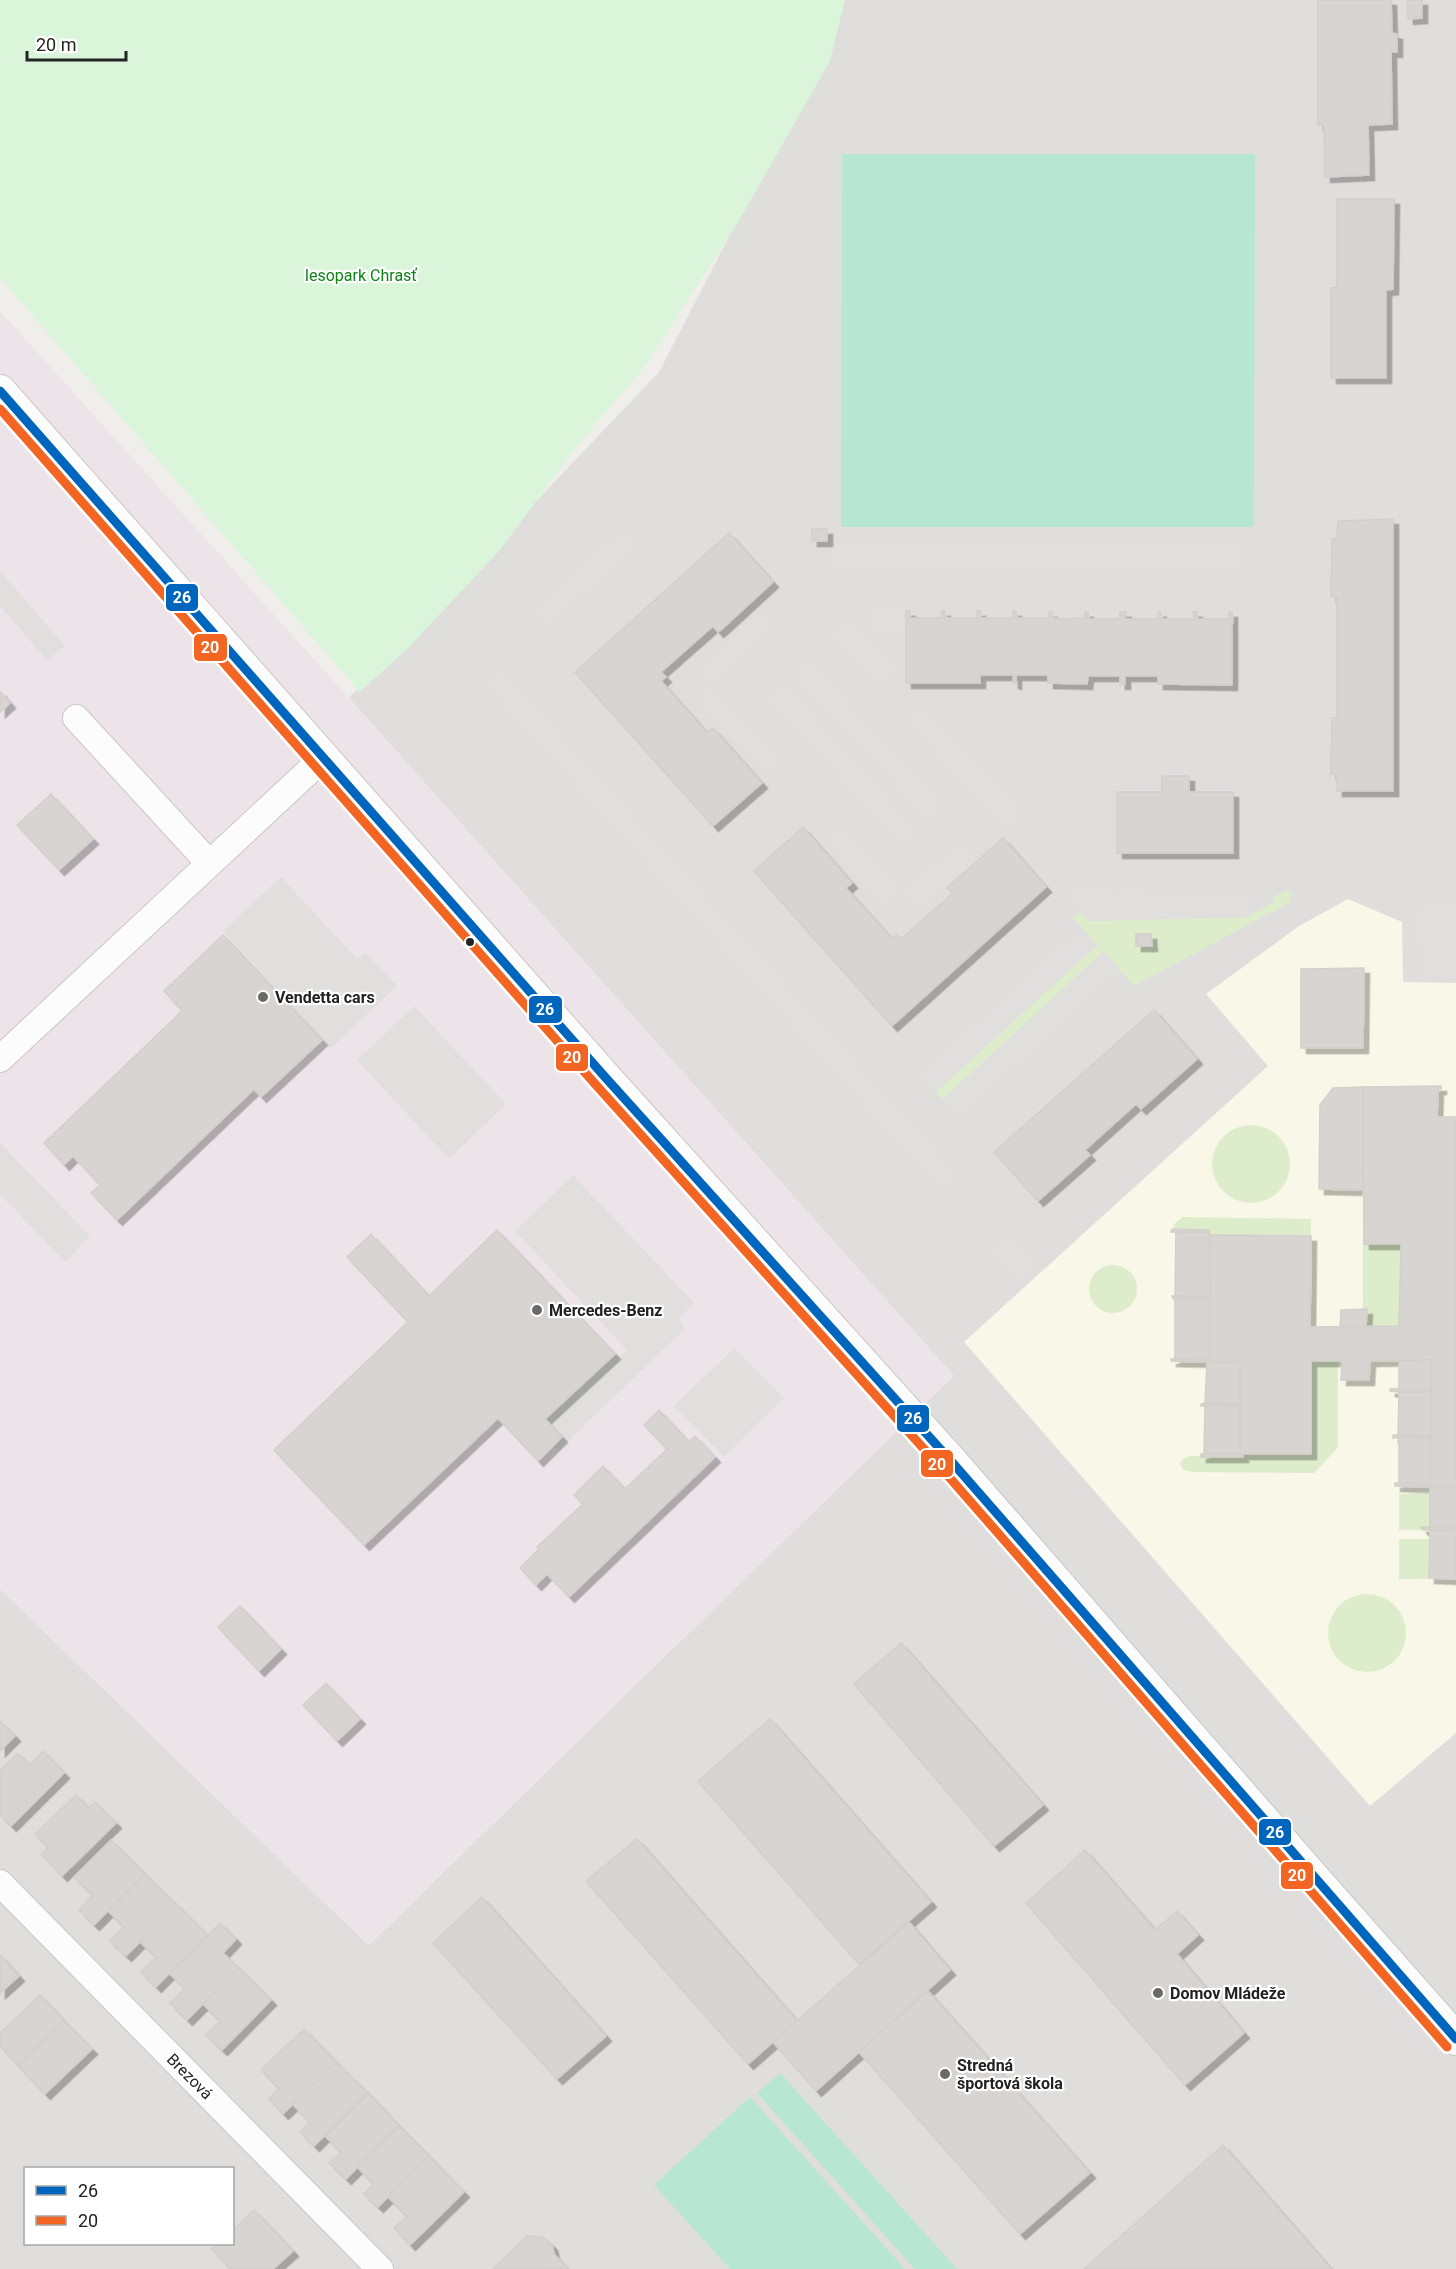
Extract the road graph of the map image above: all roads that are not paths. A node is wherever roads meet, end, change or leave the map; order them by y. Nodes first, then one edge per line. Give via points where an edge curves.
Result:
1 (0, 391) edge
2 (76, 718) dead end
3 (324, 757) junction
4 (209, 862) junction
5 (0, 1059) edge
6 (0, 1883) edge
7 (1456, 2039) edge
8 (380, 2269) edge

1 - 3 street
2 - 4 street
3 - 4 street
3 - 7 street via 951,1461
4 - 5 street
6 - 8 street, Brezová

